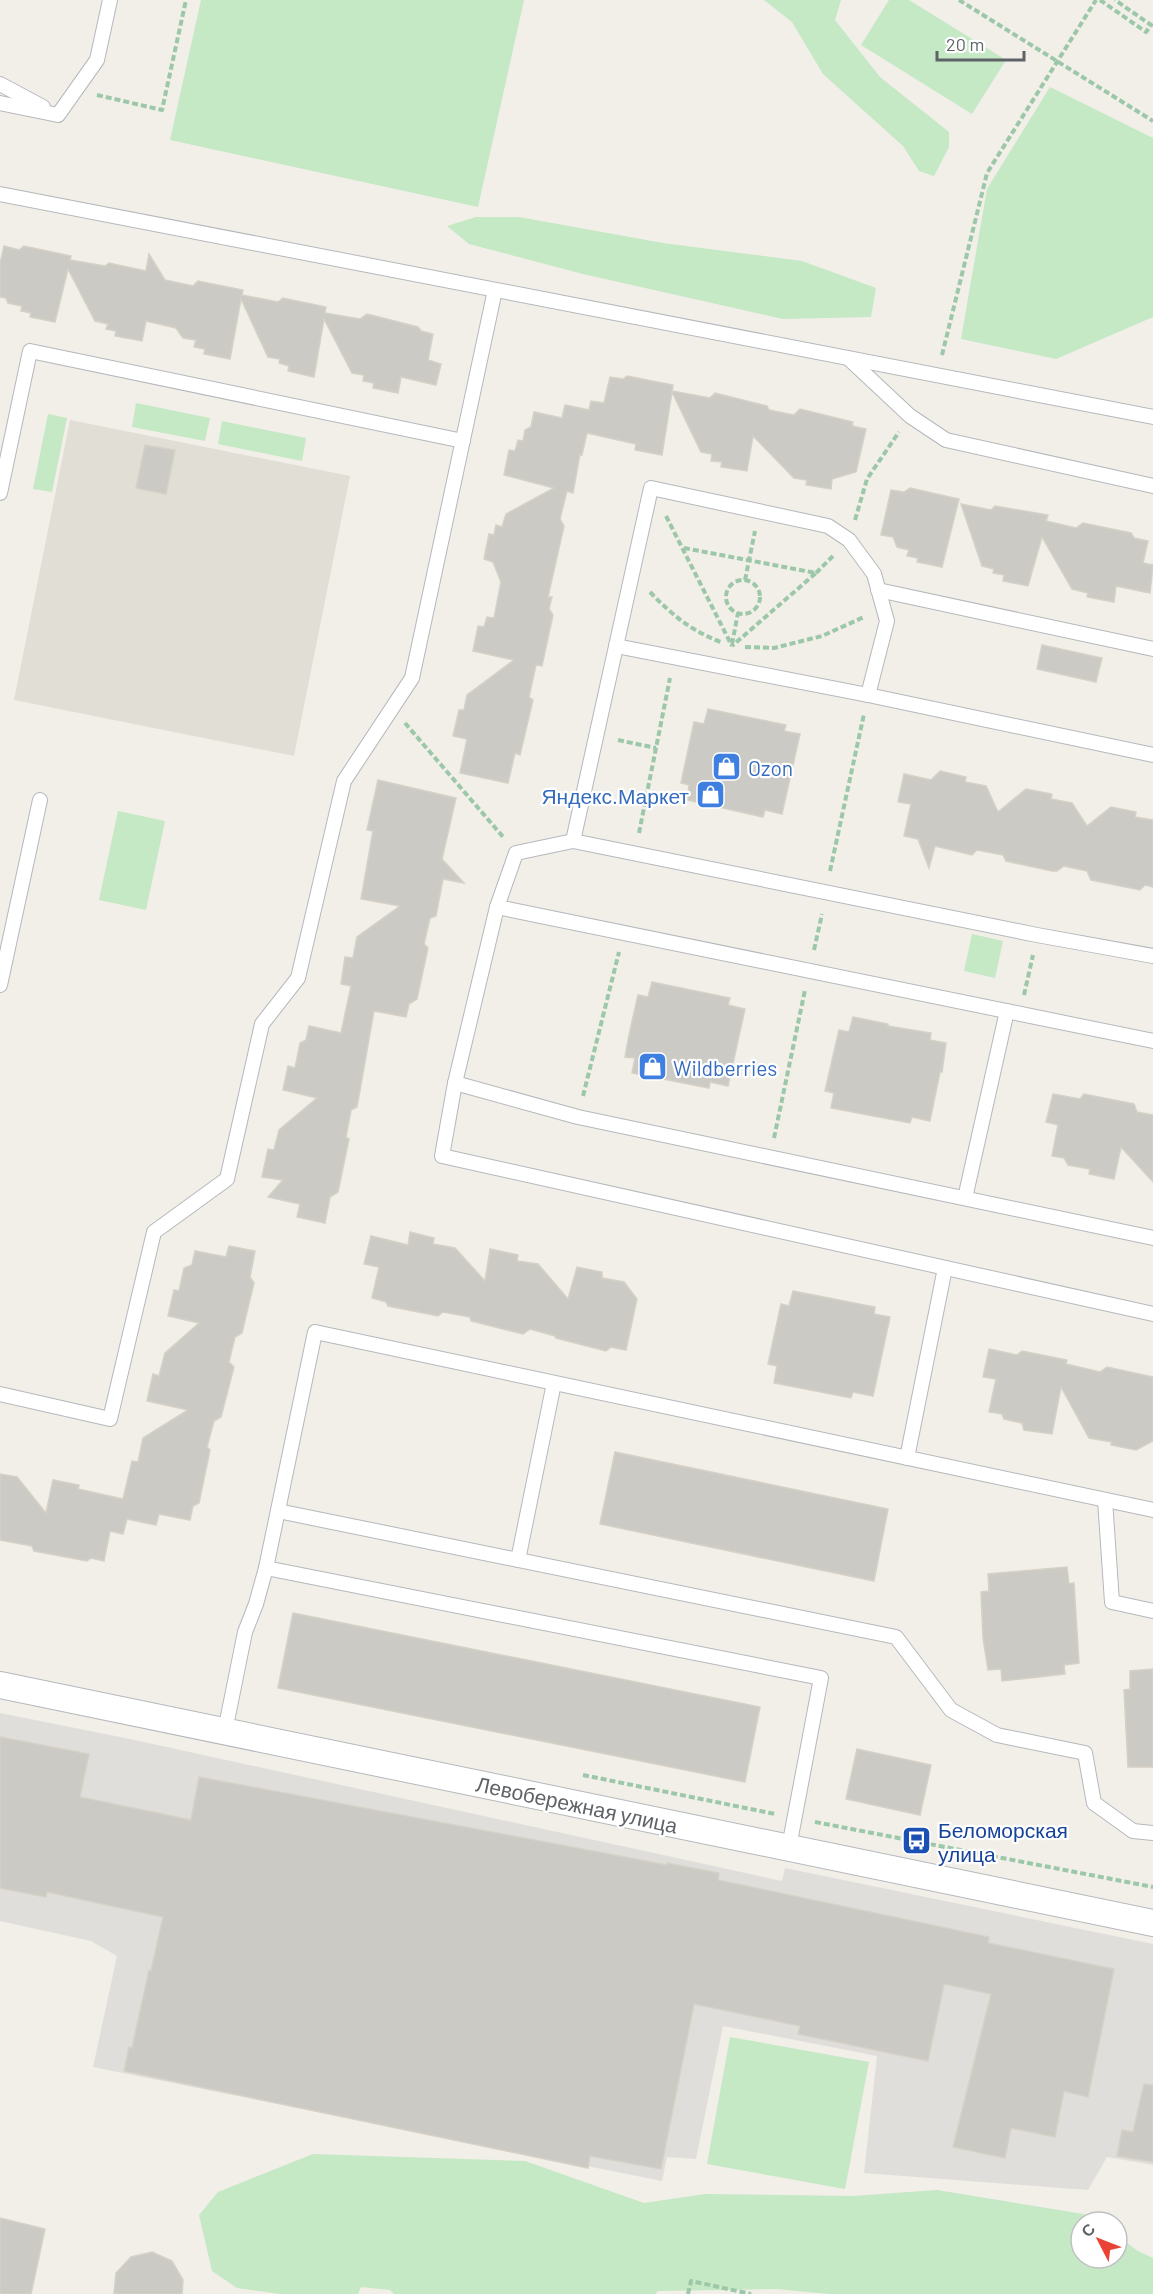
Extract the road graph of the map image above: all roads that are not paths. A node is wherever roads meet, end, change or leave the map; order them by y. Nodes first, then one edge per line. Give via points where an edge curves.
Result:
1 (110, 0) edge
2 (0, 84) edge
3 (0, 103) edge
4 (58, 115) junction
5 (0, 194) edge
6 (495, 290) junction
7 (848, 358) junction
8 (1153, 417) edge
9 (463, 441) junction
10 (1153, 486) edge
11 (0, 493) edge
12 (878, 590) junction
13 (616, 646) junction
14 (1153, 649) edge
15 (868, 694) junction
16 (1153, 755) edge
17 (40, 800) dead end
18 (573, 841) junction
19 (497, 907) junction
20 (1153, 956) edge
21 (0, 985) edge
22 (1013, 1012) junction
23 (1153, 1041) edge
24 (455, 1083) junction
25 (965, 1198) junction
26 (1153, 1238) edge
27 (945, 1268) junction
28 (1153, 1314) edge
29 (554, 1383) junction
30 (0, 1394) edge
31 (908, 1458) junction
32 (1105, 1500) junction
33 (1153, 1510) edge
34 (278, 1511) junction
35 (518, 1560) junction
36 (266, 1568) junction
37 (1153, 1611) edge
38 (0, 1685) edge
39 (225, 1731) junction
40 (1153, 1833) edge
41 (789, 1847) junction
42 (1153, 1923) edge

1 - 4 lane via 97,60
2 - 4 lane
3 - 4 lane
5 - 6 lane
6 - 7 lane
6 - 9 lane
7 - 8 lane
7 - 10 lane via 910,416 946,440
9 - 11 lane via 30,351
9 - 30 lane via 412,678 344,781 298,978 262,1024 227,1179 154,1232 110,1419
12 - 13 lane via 874,574 849,540 828,526 651,488
12 - 14 lane
12 - 15 lane via 887,621
13 - 15 lane
13 - 18 lane
15 - 16 lane
17 - 21 lane
18 - 19 lane via 516,852
18 - 20 lane
19 - 22 lane
19 - 24 lane
22 - 23 lane
22 - 25 lane
24 - 25 lane via 578,1117
24 - 27 lane via 442,1156
25 - 26 lane
27 - 28 lane
27 - 31 lane
29 - 31 lane
29 - 34 lane via 315,1332
29 - 35 lane
31 - 32 lane
32 - 33 lane
32 - 37 lane via 1112,1602
34 - 35 lane
34 - 36 lane
35 - 40 lane via 896,1637 951,1710 997,1735 1085,1753 1094,1803 1132,1831
36 - 39 lane via 245,1632
36 - 41 lane via 821,1678
38 - 39 street, Левобережная улица
39 - 41 street, Левобережная улица
41 - 42 street, Левобережная улица

